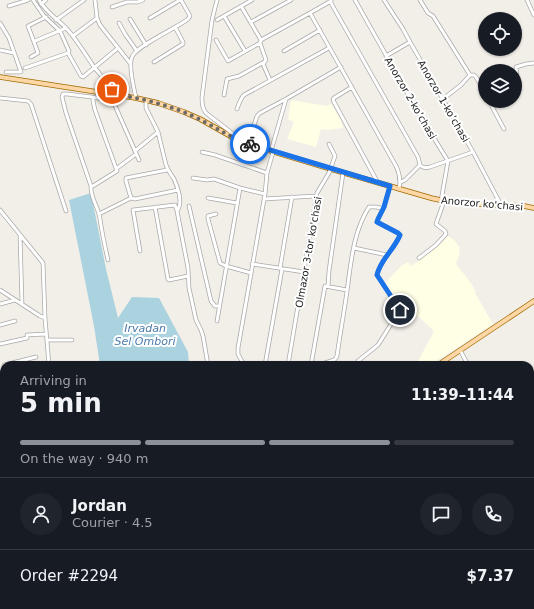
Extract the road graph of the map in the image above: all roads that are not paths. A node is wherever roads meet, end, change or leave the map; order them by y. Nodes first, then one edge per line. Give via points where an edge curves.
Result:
1 (28, 0) edge
2 (33, 0) edge
3 (39, 0) edge
4 (46, 0) edge
5 (84, 0) edge
6 (95, 0) edge
7 (143, 0) edge
8 (180, 0) edge
9 (217, 0) edge
10 (252, 0) edge
11 (290, 0) edge
12 (331, 0) edge
13 (355, 0) edge
14 (384, 0) edge
15 (420, 0) edge
16 (527, 0) edge
17 (41, 4) junction
18 (10, 6) dead end
19 (241, 6) junction
20 (112, 7) dead end
21 (310, 14) junction
22 (534, 15) edge
23 (224, 16) junction
24 (46, 17) junction
25 (97, 18) junction
26 (150, 18) dead end
27 (130, 19) dead end
28 (56, 20) junction
29 (217, 20) dead end
30 (251, 22) junction
31 (0, 23) edge
32 (119, 23) dead end
33 (175, 27) junction
34 (2, 28) edge
35 (66, 28) junction
36 (320, 30) junction
37 (60, 31) junction
38 (73, 36) junction
39 (216, 40) dead end
40 (261, 41) junction
41 (34, 42) junction
42 (410, 42) junction
43 (146, 45) junction
44 (118, 48) junction
45 (329, 48) junction
46 (0, 50) edge
47 (137, 51) junction
48 (245, 51) junction
49 (284, 51) dead end
50 (14, 53) junction
51 (68, 53) junction
52 (386, 56) junction
53 (31, 57) dead end
54 (154, 62) dead end
55 (264, 62) junction
56 (130, 63) junction
57 (534, 63) edge
58 (522, 66) edge
59 (95, 67) junction
60 (341, 67) junction
61 (26, 68) dead end
62 (6, 72) dead end
63 (470, 75) junction
64 (0, 77) edge
65 (270, 80) junction
66 (478, 81) edge
67 (352, 87) junction
68 (112, 94) junction
69 (224, 95) dead end
70 (0, 98) edge
71 (93, 98) junction
72 (98, 98) junction
73 (136, 98) junction
74 (286, 99) junction
75 (443, 99) junction
76 (146, 100) junction
77 (493, 108) edge
78 (237, 109) dead end
79 (504, 129) dead end
80 (158, 132) junction
81 (246, 143) junction
82 (329, 144) dead end
83 (272, 151) junction
84 (202, 152) dead end
85 (473, 152) junction
86 (136, 153) junction
87 (139, 160) dead end
88 (448, 161) junction
89 (420, 165) junction
90 (116, 169) junction
91 (331, 169) junction
92 (167, 170) junction
93 (343, 172) junction
94 (267, 173) junction
95 (193, 178) dead end
96 (401, 182) junction
97 (378, 183) junction
98 (91, 186) junction
99 (390, 186) junction
100 (240, 188) junction
101 (399, 189) junction
102 (178, 190) junction
103 (265, 194) junction
104 (316, 196) junction
105 (292, 197) junction
106 (131, 198) junction
107 (208, 198) dead end
108 (264, 199) junction
109 (443, 201) junction
110 (237, 203) junction
111 (501, 205) junction
112 (189, 206) dead end
113 (155, 207) junction
114 (534, 208) edge
115 (383, 209) junction
116 (0, 211) edge
117 (177, 211) junction
118 (66, 212) dead end
119 (99, 214) junction
120 (216, 214) dead end
121 (20, 235) junction
122 (354, 248) junction
123 (140, 251) dead end
124 (388, 255) junction
125 (419, 258) dead end
126 (108, 260) dead end
127 (252, 264) junction
128 (226, 266) junction
129 (281, 269) junction
130 (304, 272) junction
131 (251, 273) junction
132 (188, 276) junction
133 (328, 286) junction
134 (0, 290) edge
135 (347, 290) junction
136 (15, 300) junction
137 (534, 301) edge
138 (0, 304) edge
139 (22, 304) junction
140 (219, 306) junction
141 (45, 318) junction
142 (15, 321) dead end
143 (217, 321) dead end
144 (0, 325) edge
145 (46, 334) junction
146 (47, 340) junction
147 (72, 340) dead end
148 (0, 344) edge
149 (460, 350) junction
150 (36, 357) dead end
151 (20, 361) edge
152 (49, 361) edge
153 (207, 361) edge
154 (242, 361) edge
155 (266, 361) edge
156 (289, 361) edge
157 (312, 361) edge
158 (330, 361) edge
159 (358, 361) edge
160 (444, 361) edge
161 (466, 361) edge

1 - 18 street
2 - 24 street
3 - 17 street
4 - 17 street
5 - 28 street
6 - 25 street
7 - 20 street
8 - 26 street
8 - 33 street via 190,16
9 - 81 street via 212,20 202,105 206,113
10 - 19 street
11 - 30 street
12 - 21 street
12 - 89 street via 418,157
13 - 52 street, Аnorzor 2-koʼchasi
14 - 42 street, Аnorzor 1-koʼchasi
15 - 63 street via 428,13 434,16
16 - 22 street
17 - 28 street
19 - 23 street
19 - 30 street
21 - 36 street
21 - 40 street
23 - 29 street
23 - 48 street
24 - 37 street
24 - 41 street via 28,26
25 - 38 street
25 - 44 street
27 - 43 street
28 - 35 street
30 - 40 street
31 - 34 street
32 - 47 street
33 - 43 street
33 - 54 street via 183,44
34 - 50 street
35 - 37 street
35 - 38 street
36 - 45 street
36 - 49 street
37 - 41 street
37 - 51 street
38 - 59 street
39 - 48 street via 228,61
40 - 48 street
40 - 55 street via 266,60
41 - 53 street via 38,53
42 - 52 street
42 - 75 street, Аnorzor 1-koʼchasi
43 - 47 street
44 - 56 street
44 - 59 street
45 - 60 street
45 - 65 street
46 - 50 street
47 - 56 street
50 - 62 street via 21,72
51 - 59 street via 81,76
51 - 61 street
52 - 88 street, Аnorzor 2-koʼchasi
55 - 65 street
55 - 69 street via 228,80
56 - 73 street
57 - 58 street
59 - 68 street via 112,89
60 - 67 street
60 - 74 street
63 - 66 street via 474,74
63 - 75 street
64 - 68 main road, Anorzor ko'chasi
65 - 78 street via 244,95
67 - 96 street via 396,166
67 - 97 street via 333,99
68 - 72 street
68 - 73 main road, Anorzor ko'chasi
70 - 118 street via 28,101 31,104
71 - 72 street
71 - 90 street
71 - 98 street via 64,94 62,97
72 - 86 street via 114,102
73 - 76 main road, Anorzor ko'chasi
74 - 81 street via 257,116
74 - 83 street
75 - 85 street, Аnorzor 1-koʼchasi
76 - 80 street via 146,108
76 - 81 main road, Anorzor ko'chasi via 184,112
77 - 79 street
80 - 86 street
80 - 92 street
81 - 83 main road, Anorzor ko'chasi
82 - 91 street, Olmazor 3-tor ko'chasi via 336,156
83 - 91 main road, Anorzor ko'chasi
83 - 94 street
84 - 94 street via 215,154
85 - 88 street
85 - 111 street, Аnorzor 1-koʼchasi
86 - 87 street
86 - 90 street
88 - 89 street via 424,168
88 - 109 street
89 - 96 street
90 - 98 street via 117,171
91 - 93 main road, Anorzor ko'chasi
91 - 104 street, Olmazor 3-tor ko'chasi
92 - 102 street
92 - 106 street via 126,178
93 - 97 main road, Anorzor ko'chasi
93 - 133 street
94 - 103 street
95 - 100 street via 214,179
96 - 101 street
97 - 99 main road, Anorzor ko'chasi
98 - 119 street
99 - 101 main road, Anorzor ko'chasi
99 - 115 street
100 - 103 street
100 - 110 street
101 - 109 main road, Anorzor ko'chasi
102 - 106 street
102 - 117 street via 180,206
103 - 108 street
104 - 105 street
104 - 130 street, Olmazor 3-tor ko'chasi
105 - 108 street
105 - 129 street
106 - 119 street
107 - 110 street
108 - 127 street
109 - 111 main road, Anorzor ko'chasi
109 - 125 street via 436,224 446,234
110 - 128 street
111 - 114 main road, Anorzor ko'chasi
112 - 140 street via 211,301 214,306
113 - 117 street via 174,205
113 - 123 street via 133,211
113 - 132 street via 168,279
115 - 122 street via 369,208
115 - 124 street via 377,222 400,235
116 - 121 street
117 - 132 street
119 - 126 street
120 - 128 street via 208,216 208,219 220,262
121 - 139 street
121 - 141 street via 43,263
122 - 124 street
122 - 135 street
124 - 159 street via 377,275 399,311 378,345
127 - 129 street
127 - 131 street
128 - 131 street
128 - 140 street
129 - 130 street
129 - 155 street
130 - 156 street, Olmazor 3-tor ko'chasi
131 - 154 street via 238,348
132 - 153 street
133 - 135 street
133 - 157 street via 325,286
134 - 136 street
135 - 158 street via 336,358
136 - 138 street
136 - 139 street
137 - 149 main road
139 - 141 street
140 - 143 street
141 - 145 street
142 - 144 street
145 - 146 street
145 - 148 street via 27,335 27,338
146 - 147 street
146 - 152 street
149 - 160 main road
149 - 161 street
150 - 151 street

